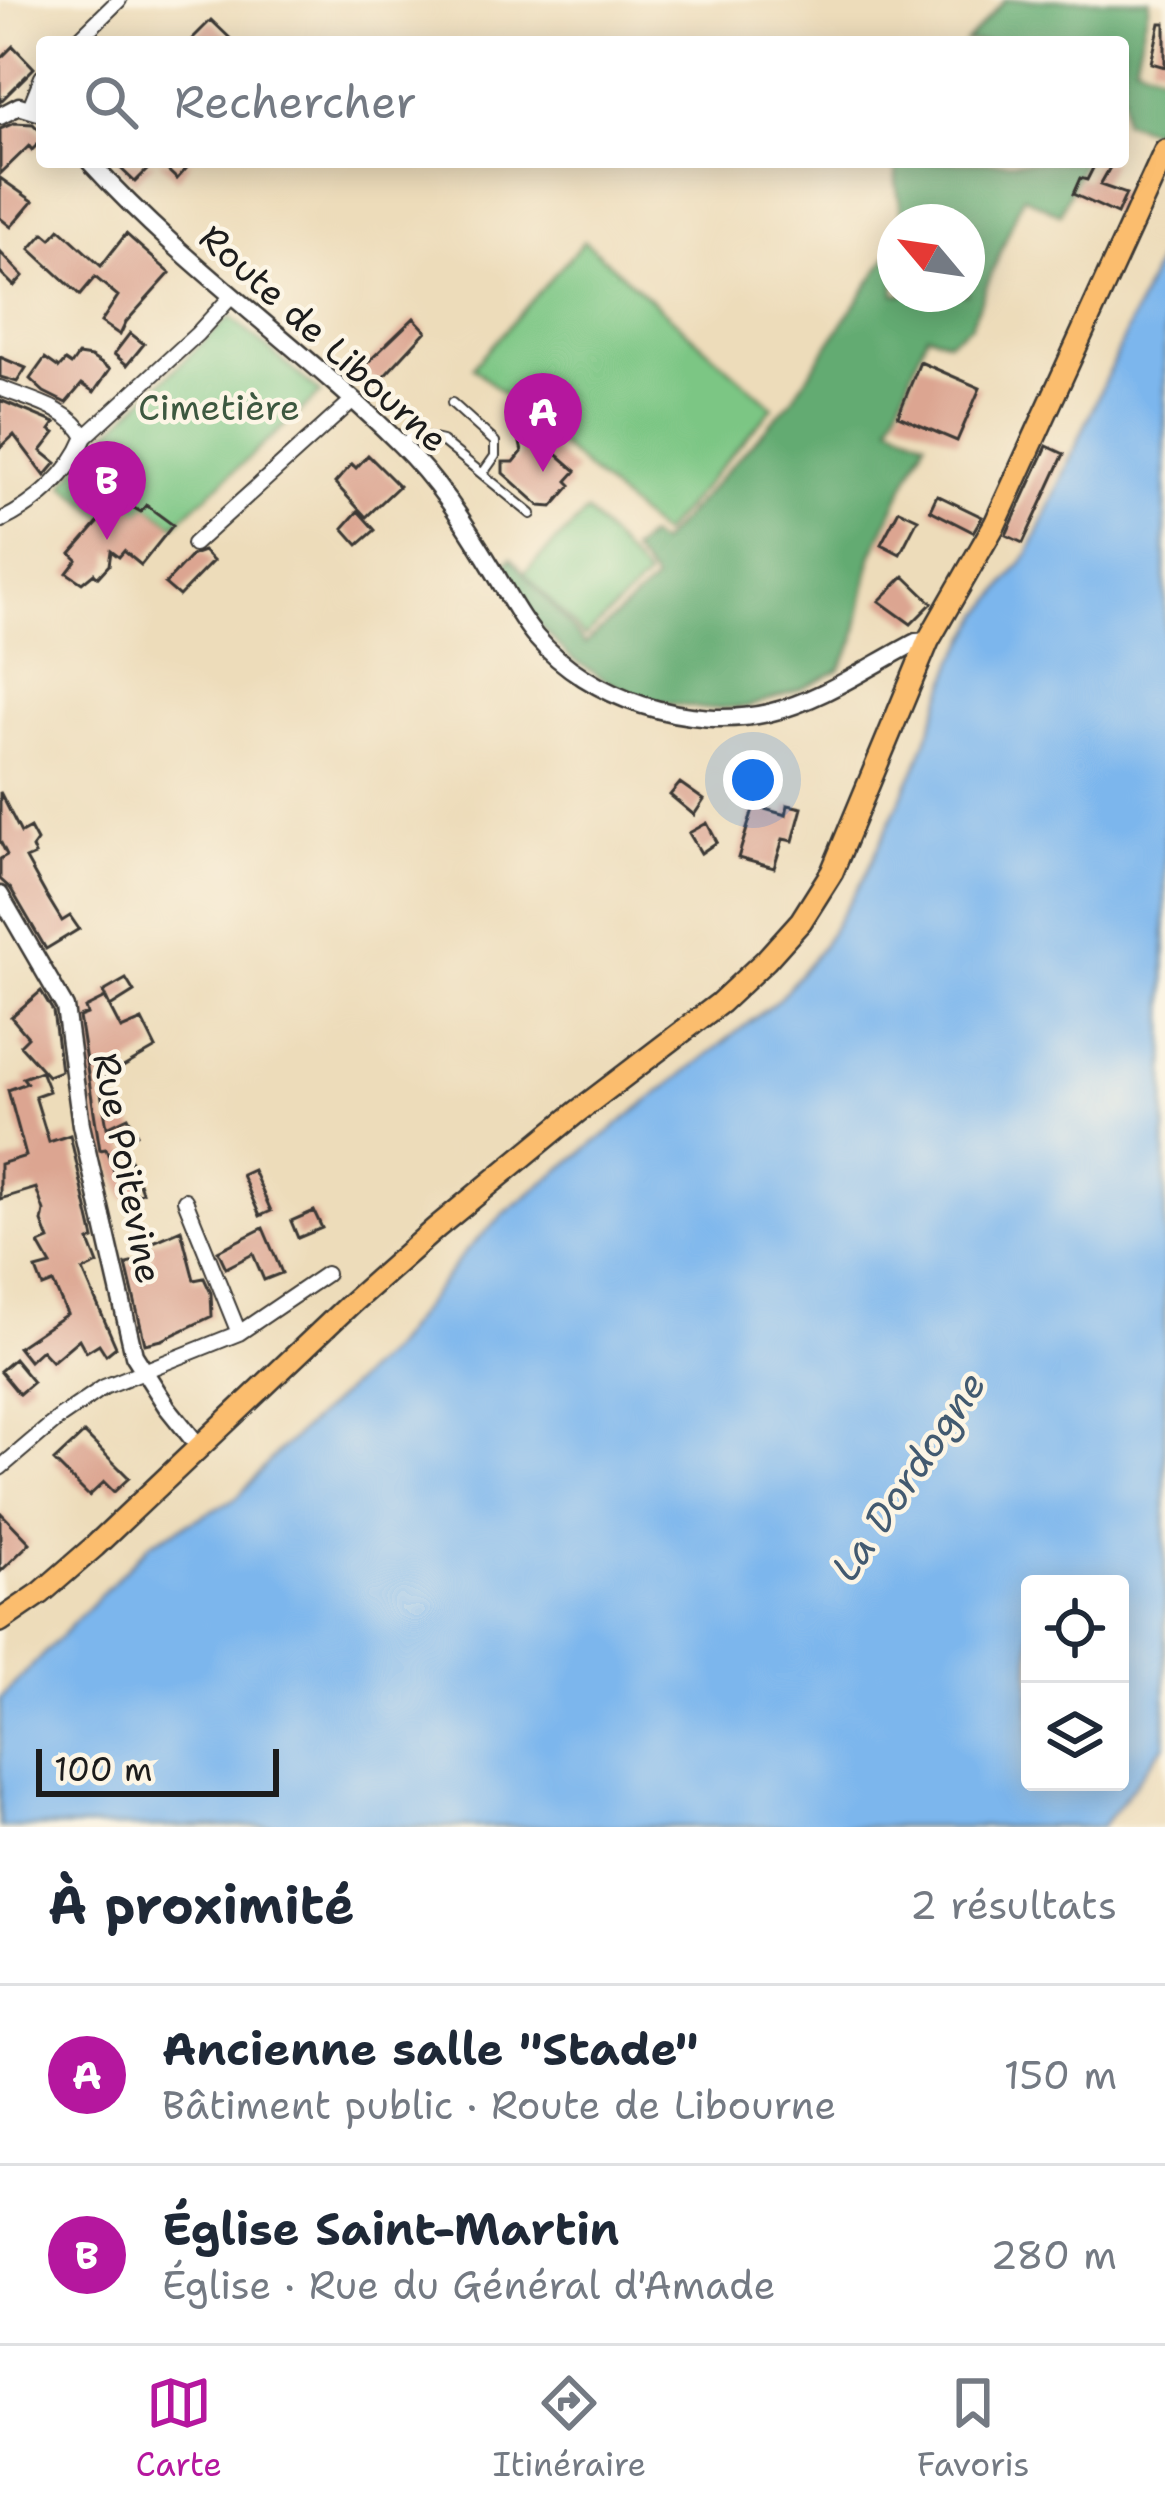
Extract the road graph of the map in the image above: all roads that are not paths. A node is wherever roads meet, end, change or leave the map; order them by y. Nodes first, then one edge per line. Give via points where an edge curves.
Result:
1 (119, 0) edge
2 (82, 36) edge
3 (36, 110) edge
4 (0, 116) edge
5 (1165, 151) edge
6 (96, 168) edge
7 (230, 298) junction
8 (0, 388) edge
9 (353, 400) junction
10 (452, 403) dead end
11 (86, 437) junction
12 (401, 445) junction
13 (483, 473) junction
14 (531, 514) dead end
15 (0, 521) edge
16 (194, 544) dead end
17 (928, 641) junction
18 (0, 896) edge
19 (184, 1200) dead end
20 (326, 1274) dead end
21 (239, 1333) junction
22 (142, 1369) junction
23 (200, 1448) junction
24 (0, 1468) edge
25 (0, 1621) edge

1 - 2 street
3 - 4 street via 19,106
5 - 17 main road via 995,524
6 - 7 street, Route de Libourne
7 - 9 street, Route de Libourne
7 - 11 street
8 - 11 street via 55,410
9 - 12 street, Route de Libourne
9 - 16 street
10 - 13 lane via 495,442
11 - 15 street via 52,486
12 - 13 lane via 425,434
12 - 17 street, Route de Libourne via 455,508 537,639 632,701 712,719 767,713
13 - 14 lane
17 - 23 main road via 832,872 766,961 436,1228
18 - 22 street, Rue Poitevine via 65,1007 81,1125 128,1338
19 - 21 street
20 - 21 street
21 - 22 street
22 - 23 street, Rue Poitevine
22 - 24 street via 60,1417
23 - 25 main road

